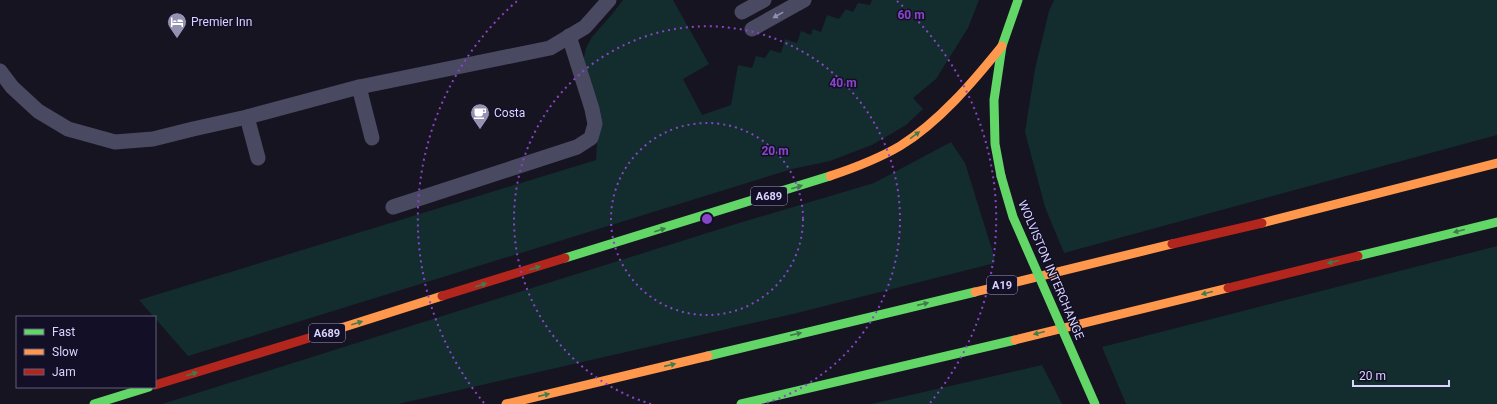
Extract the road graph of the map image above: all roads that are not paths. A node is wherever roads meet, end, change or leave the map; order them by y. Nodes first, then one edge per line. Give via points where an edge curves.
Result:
1 (609, 0) edge
2 (764, 0) edge
3 (804, 0) edge
4 (1018, 0) edge
5 (742, 12) dead end
6 (752, 29) dead end
7 (569, 36) junction
8 (1002, 46) junction
9 (0, 71) edge
10 (359, 87) junction
11 (247, 117) junction
12 (372, 138) dead end
13 (258, 158) dead end
14 (1497, 163) edge
15 (393, 207) dead end
16 (1497, 222) edge
17 (156, 385) edge
18 (146, 388) edge
19 (94, 404) edge
20 (506, 404) edge
21 (741, 404) edge
22 (1095, 404) edge

1 - 7 lane via 585,27
2 - 5 lane
3 -> 6 lane
4 - 8 highway, WOLVISTON INTERCHANGE / A689
7 - 10 lane via 550,48
7 - 15 lane via 592,109 595,124 591,138 577,147
17 -> 8 highway, A689 via 861,165 898,147 927,126 976,79
8 - 22 highway, WOLVISTON INTERCHANGE / A689, bridge via 994,100 995,144 1002,176 1013,217
9 - 11 lane via 12,87 38,111 68,129 114,142 153,139
10 - 11 lane
10 - 12 lane
11 - 13 lane
20 -> 14 highway, A19 via 1282,218
16 -> 21 highway
18 - 19 highway

